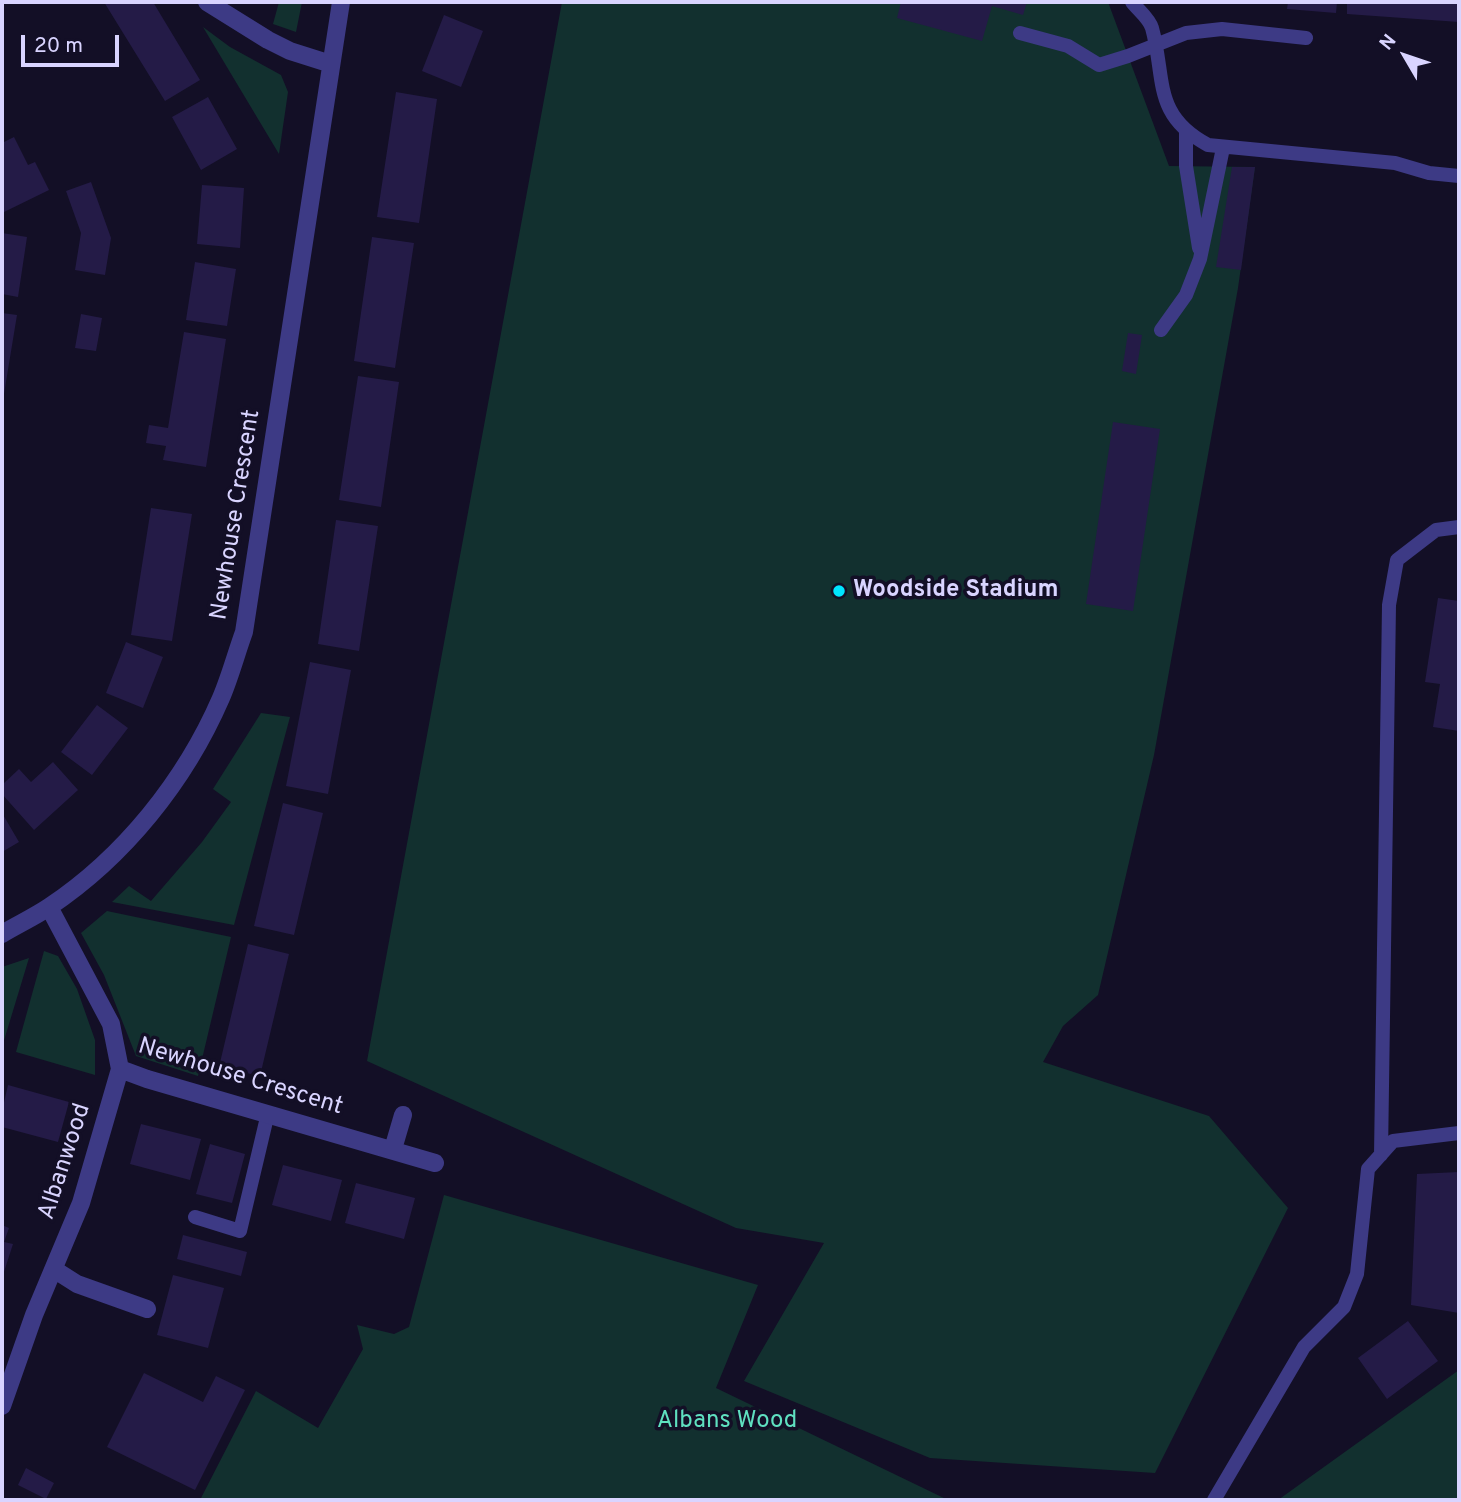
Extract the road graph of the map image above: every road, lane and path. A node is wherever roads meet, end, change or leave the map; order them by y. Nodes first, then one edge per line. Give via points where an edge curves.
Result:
1 (207, 2) edge
2 (341, 2) edge
3 (1132, 2) edge
4 (1020, 33) dead end
5 (1306, 37) dead end
6 (1154, 44) junction
7 (331, 64) junction
8 (1186, 131) junction
9 (1223, 148) junction
10 (1459, 176) edge
11 (1200, 259) junction
12 (1161, 330) dead end
13 (1459, 527) edge
14 (49, 907) junction
15 (2, 934) edge
16 (120, 1069) junction
17 (268, 1113) junction
18 (403, 1115) dead end
19 (1459, 1133) edge
20 (393, 1149) junction
21 (1381, 1156) junction
22 (435, 1163) dead end
23 (195, 1217) dead end
24 (55, 1270) junction
25 (147, 1309) dead end
26 (2, 1406) edge
27 (1214, 1500) edge

1 - 7 street via 290,51
2 - 7 street, Newhouse Crescent
3 - 6 lane via 1151,25
4 - 6 lane via 1068,46 1099,65
5 - 6 lane via 1222,29 1186,33
6 - 8 lane via 1164,96
7 - 14 street, Newhouse Crescent via 244,632 221,698 192,757 139,827 104,864
8 - 9 lane via 1208,145
8 - 11 lane via 1186,166
9 - 10 lane via 1395,163
9 - 11 lane
11 - 12 lane via 1186,295
13 - 21 lane via 1436,530 1397,560 1389,605
14 - 15 street, Newhouse Crescent
14 - 16 street, Newhouse Crescent via 111,1024
16 - 17 street, Newhouse Crescent
16 - 24 street, Albanwood via 81,1203
17 - 20 street, Newhouse Crescent
17 - 23 lane via 240,1231
18 - 20 street
19 - 21 lane via 1393,1141
20 - 22 street, Newhouse Crescent
21 - 27 lane via 1368,1169 1357,1274 1344,1307 1304,1347
24 - 25 street via 77,1284
24 - 26 street, Albanwood

